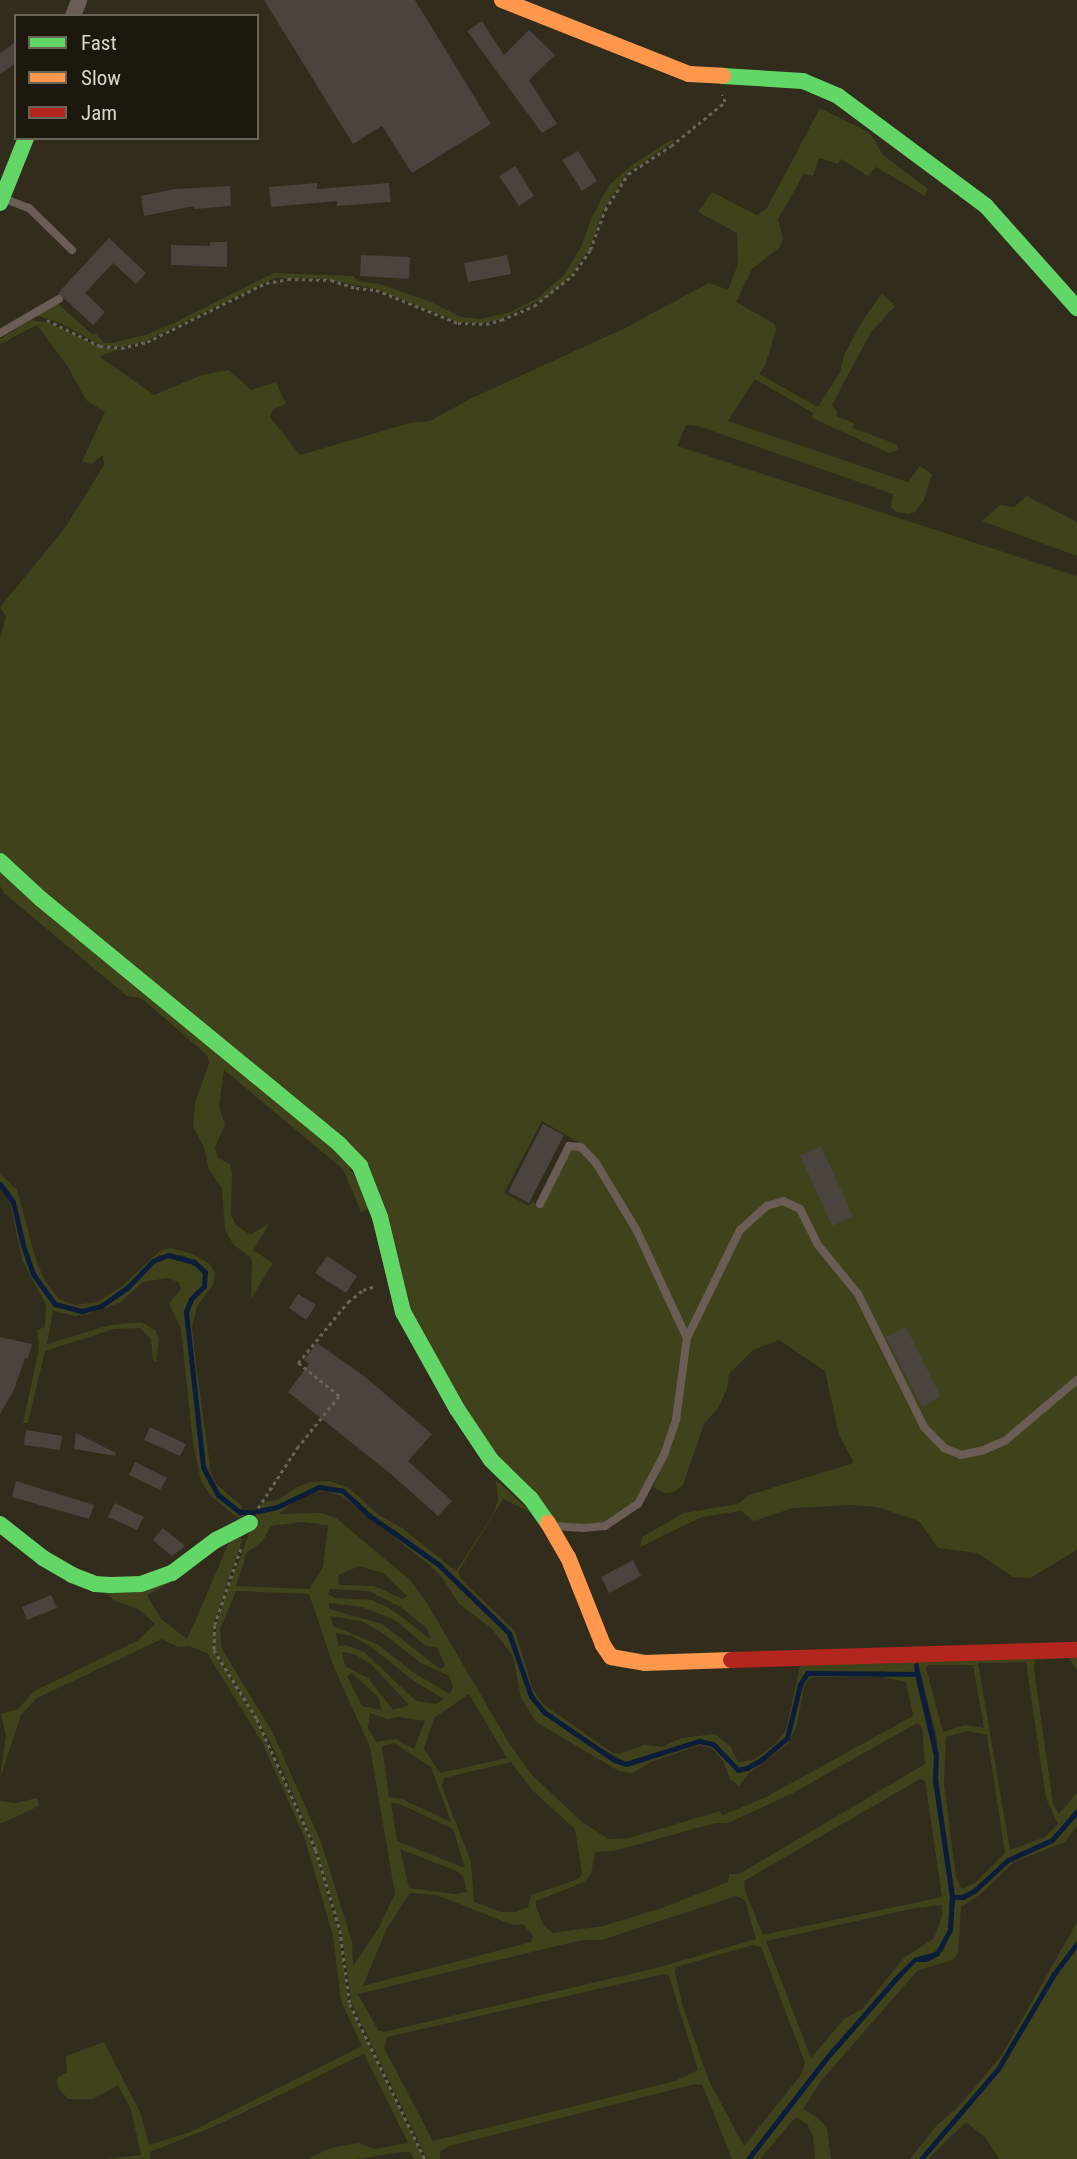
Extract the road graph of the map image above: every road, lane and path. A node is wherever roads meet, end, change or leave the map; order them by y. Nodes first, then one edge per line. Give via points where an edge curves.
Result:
1 (502, 0) edge
2 (715, 77) junction
3 (25, 140) edge
4 (1, 201) edge
5 (72, 250) dead end
6 (59, 299) dead end
7 (1077, 308) edge
8 (26, 317) junction
9 (0, 333) edge
10 (0, 861) edge
11 (540, 1204) dead end
12 (393, 1281) junction
13 (687, 1338) junction
14 (1077, 1380) edge
15 (250, 1523) junction
16 (0, 1524) edge
17 (551, 1525) junction
18 (1077, 1650) edge
19 (425, 2159) edge

1 - 2 street via 689,74
2 - 7 street via 796,80 838,96 986,206
2 - 8 path via 724,102 628,174 613,194 590,250 572,276 549,297 510,317 486,324 458,323 376,290 331,280 288,279 267,283 146,342 121,348 100,346 51,321
3 - 4 street
4 - 5 lane via 29,208
6 - 8 lane
8 - 9 lane
10 - 12 street via 360,1166 380,1217
11 - 13 lane via 569,1146 581,1147 596,1163 637,1231
12 - 15 path via 363,1290 348,1302 298,1363 339,1396 297,1448
12 - 17 street via 403,1312 457,1409 491,1460
13 - 14 lane via 740,1230 767,1206 783,1201 800,1209 818,1245 858,1294 923,1427 944,1448 961,1455 1006,1440
13 - 17 lane via 676,1420 639,1504 605,1526
15 - 16 street via 216,1540 172,1573 141,1584 110,1585 72,1575
15 - 19 path via 217,1618 214,1650 270,1743 316,1850 340,1930 351,2004
17 - 18 street via 603,1645 611,1657 626,1662

